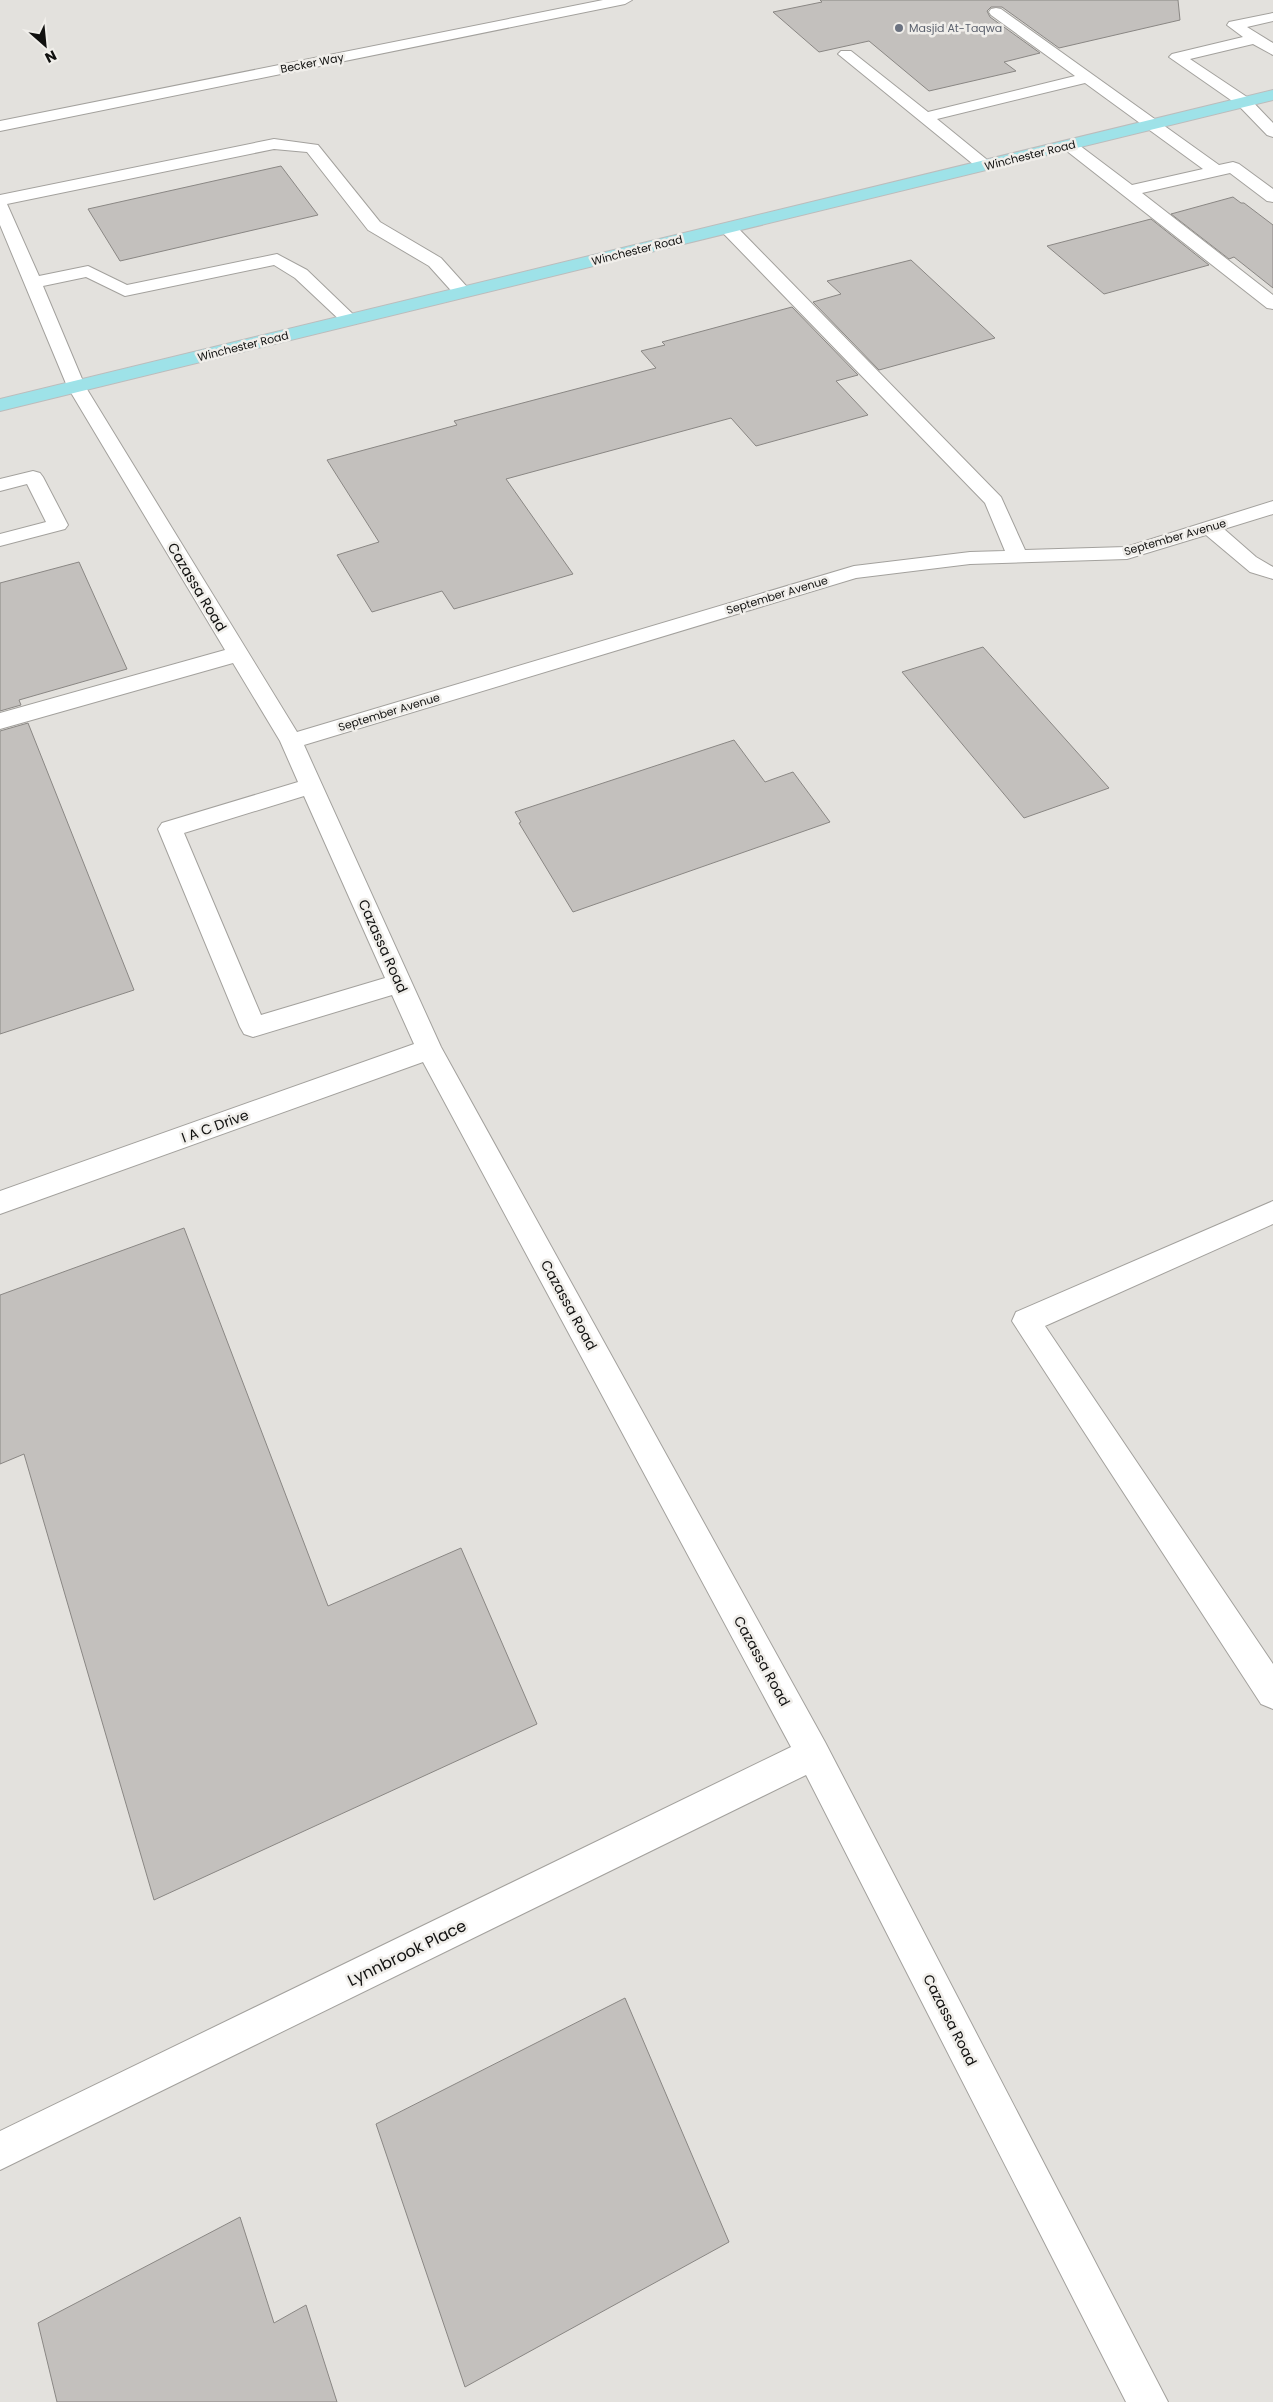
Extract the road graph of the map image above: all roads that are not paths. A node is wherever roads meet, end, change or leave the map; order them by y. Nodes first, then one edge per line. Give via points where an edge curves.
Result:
1 (625, 0) edge
2 (996, 12) dead end
3 (1273, 17) edge
4 (1255, 39) junction
5 (1273, 50) edge
6 (846, 54) dead end
7 (1088, 78) junction
8 (1273, 95) edge
9 (1244, 102) junction
10 (925, 117) junction
11 (1153, 125) junction
12 (0, 126) edge
13 (1273, 132) edge
14 (1069, 145) junction
15 (984, 166) junction
16 (1216, 171) junction
17 (1129, 191) junction
18 (1273, 197) edge
19 (0, 200) edge
20 (0, 205) edge
21 (728, 228) junction
22 (32, 283) junction
23 (462, 292) junction
24 (1273, 304) edge
25 (350, 320) junction
26 (76, 386) junction
27 (0, 405) edge
28 (0, 485) edge
29 (1273, 508) edge
30 (1210, 527) junction
31 (0, 540) edge
32 (1017, 556) junction
33 (1273, 572) edge
34 (238, 654) junction
35 (0, 721) edge
36 (291, 741) junction
37 (311, 786) junction
38 (400, 983) junction
39 (429, 1049) junction
40 (0, 1203) edge
41 (1273, 1212) edge
42 (1273, 1693) edge
43 (813, 1754) junction
44 (0, 2151) edge
45 (1148, 2402) edge

1 - 12 street, Becker Way
2 - 7 street
3 - 4 street via 1234,26
4 - 5 street
4 - 9 street via 1177,57
6 - 10 street
7 - 10 street
7 - 11 street
8 - 9 main road, Winchester Road
9 - 11 main road, Winchester Road
9 - 13 street
10 - 15 street
11 - 14 main road, Winchester Road
11 - 16 street
14 - 15 main road, Winchester Road
14 - 17 street
15 - 21 main road, Winchester Road
16 - 17 street
16 - 18 street via 1233,167
17 - 24 street
19 - 23 street via 274,144 312,148 374,226 435,262
20 - 22 street, Cazassa Road
21 - 23 main road, Winchester Road
21 - 32 street via 994,501
22 - 25 street via 88,271 125,291 277,259 301,274
22 - 26 street, Cazassa Road
23 - 25 main road, Winchester Road
25 - 26 main road, Winchester Road
26 - 27 main road, Winchester Road
26 - 34 street, Cazassa Road
28 - 31 street via 33,477 58,525
29 - 30 street, September Avenue
30 - 32 street, September Avenue via 1127,553
30 - 33 street via 1253,565
32 - 36 street, September Avenue via 970,558 854,572
34 - 35 street
34 - 36 street, Cazassa Road
36 - 37 street, Cazassa Road
37 - 38 street, Cazassa Road
37 - 38 street via 170,829 253,1027
38 - 39 street, Cazassa Road
39 - 40 street, I A C Drive
39 - 43 street, Cazassa Road
41 - 42 street via 1026,1321
43 - 44 street, Lynnbrook Place
43 - 45 street, Cazassa Road

